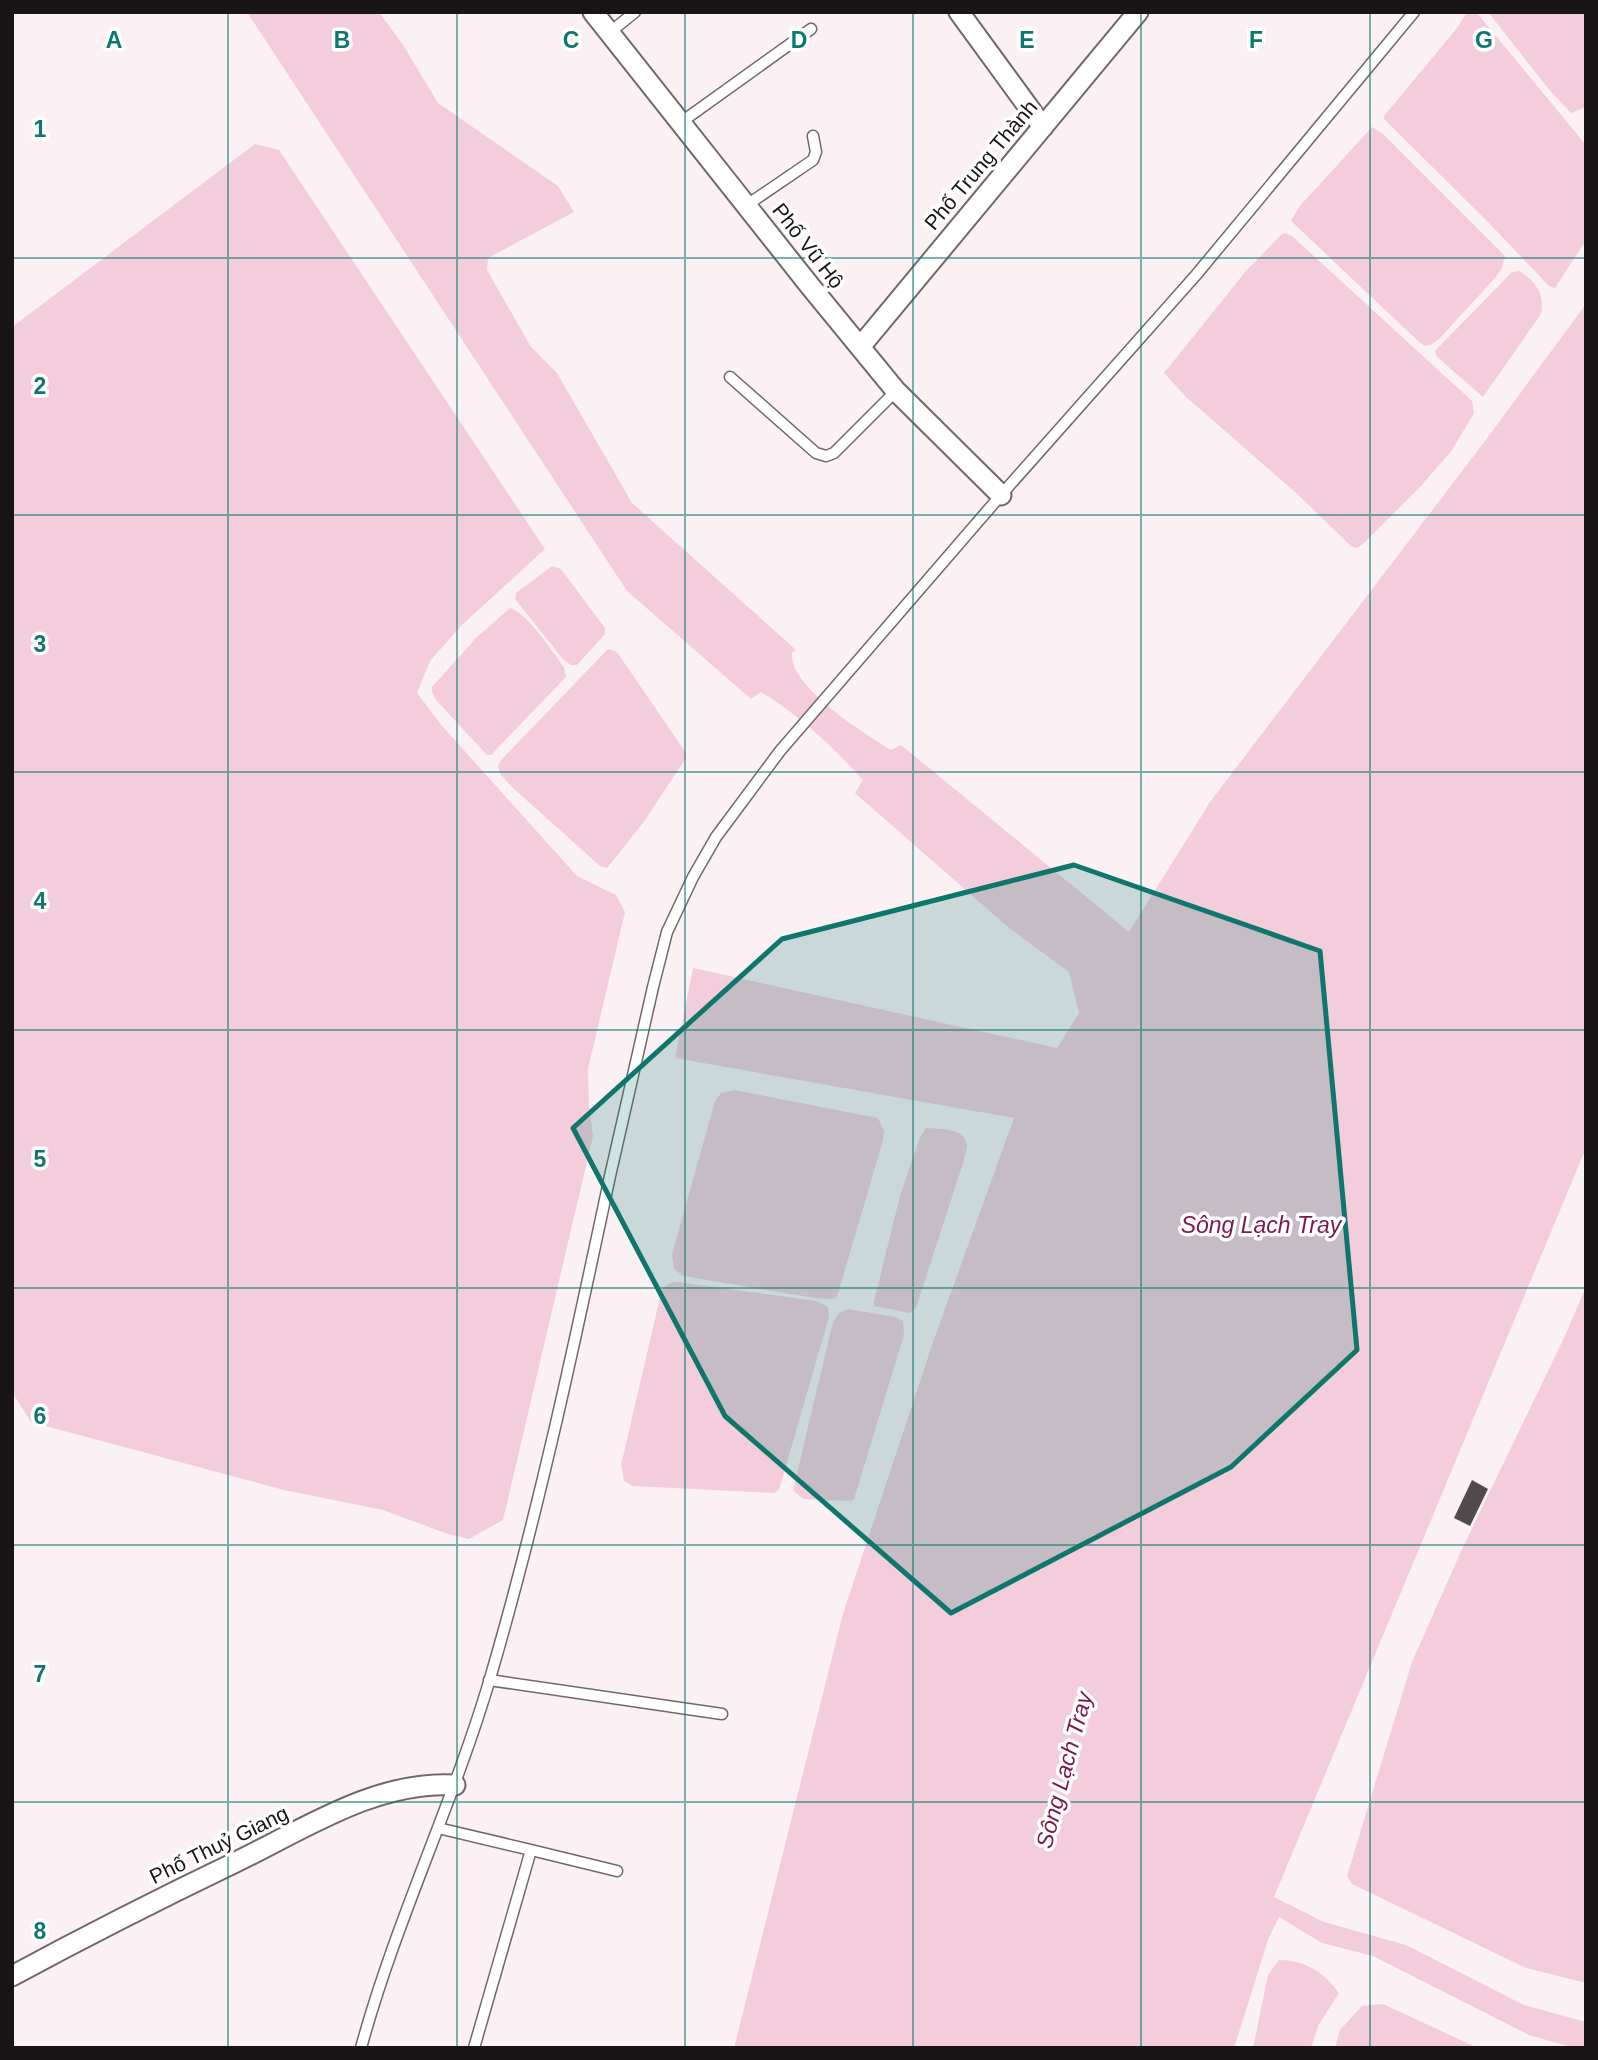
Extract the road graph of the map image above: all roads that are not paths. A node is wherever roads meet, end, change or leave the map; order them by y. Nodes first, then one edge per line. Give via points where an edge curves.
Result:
1 (593, 12) edge
2 (635, 12) edge
3 (959, 12) edge
4 (1138, 12) edge
5 (1414, 12) edge
6 (811, 29) dead end
7 (610, 33) junction
8 (680, 123) junction
9 (1043, 127) junction
10 (813, 136) dead end
11 (747, 205) junction
12 (865, 353) junction
13 (730, 377) dead end
14 (895, 389) junction
15 (1001, 495) junction
16 (489, 1680) junction
17 (722, 1714) dead end
18 (455, 1785) junction
19 (438, 1828) junction
20 (531, 1850) junction
21 (617, 1871) dead end
22 (12, 1976) edge
23 (361, 2048) edge
24 (474, 2048) edge

1 - 7 street, Phố Vũ Hộ
2 - 7 lane
3 - 9 street
4 - 9 street, Phố Trung Thành
5 - 15 lane via 1196,275
6 - 8 lane
7 - 8 street, Phố Vũ Hộ
8 - 11 street, Phố Vũ Hộ
9 - 12 street, Phố Trung Thành
10 - 11 lane via 813,160
11 - 12 street, Phố Vũ Hộ
12 - 14 street, Phố Vũ Hộ
13 - 14 lane via 816,453 826,456
14 - 15 street, Phố Vũ Hộ
15 - 16 lane via 780,751 716,837 667,932 539,1498
16 - 17 lane
16 - 18 lane
18 - 19 lane
18 - 22 street, Phố Thuỷ Giang via 415,1786 340,1810
19 - 20 lane
19 - 23 lane via 394,1942
20 - 21 lane
20 - 24 lane

